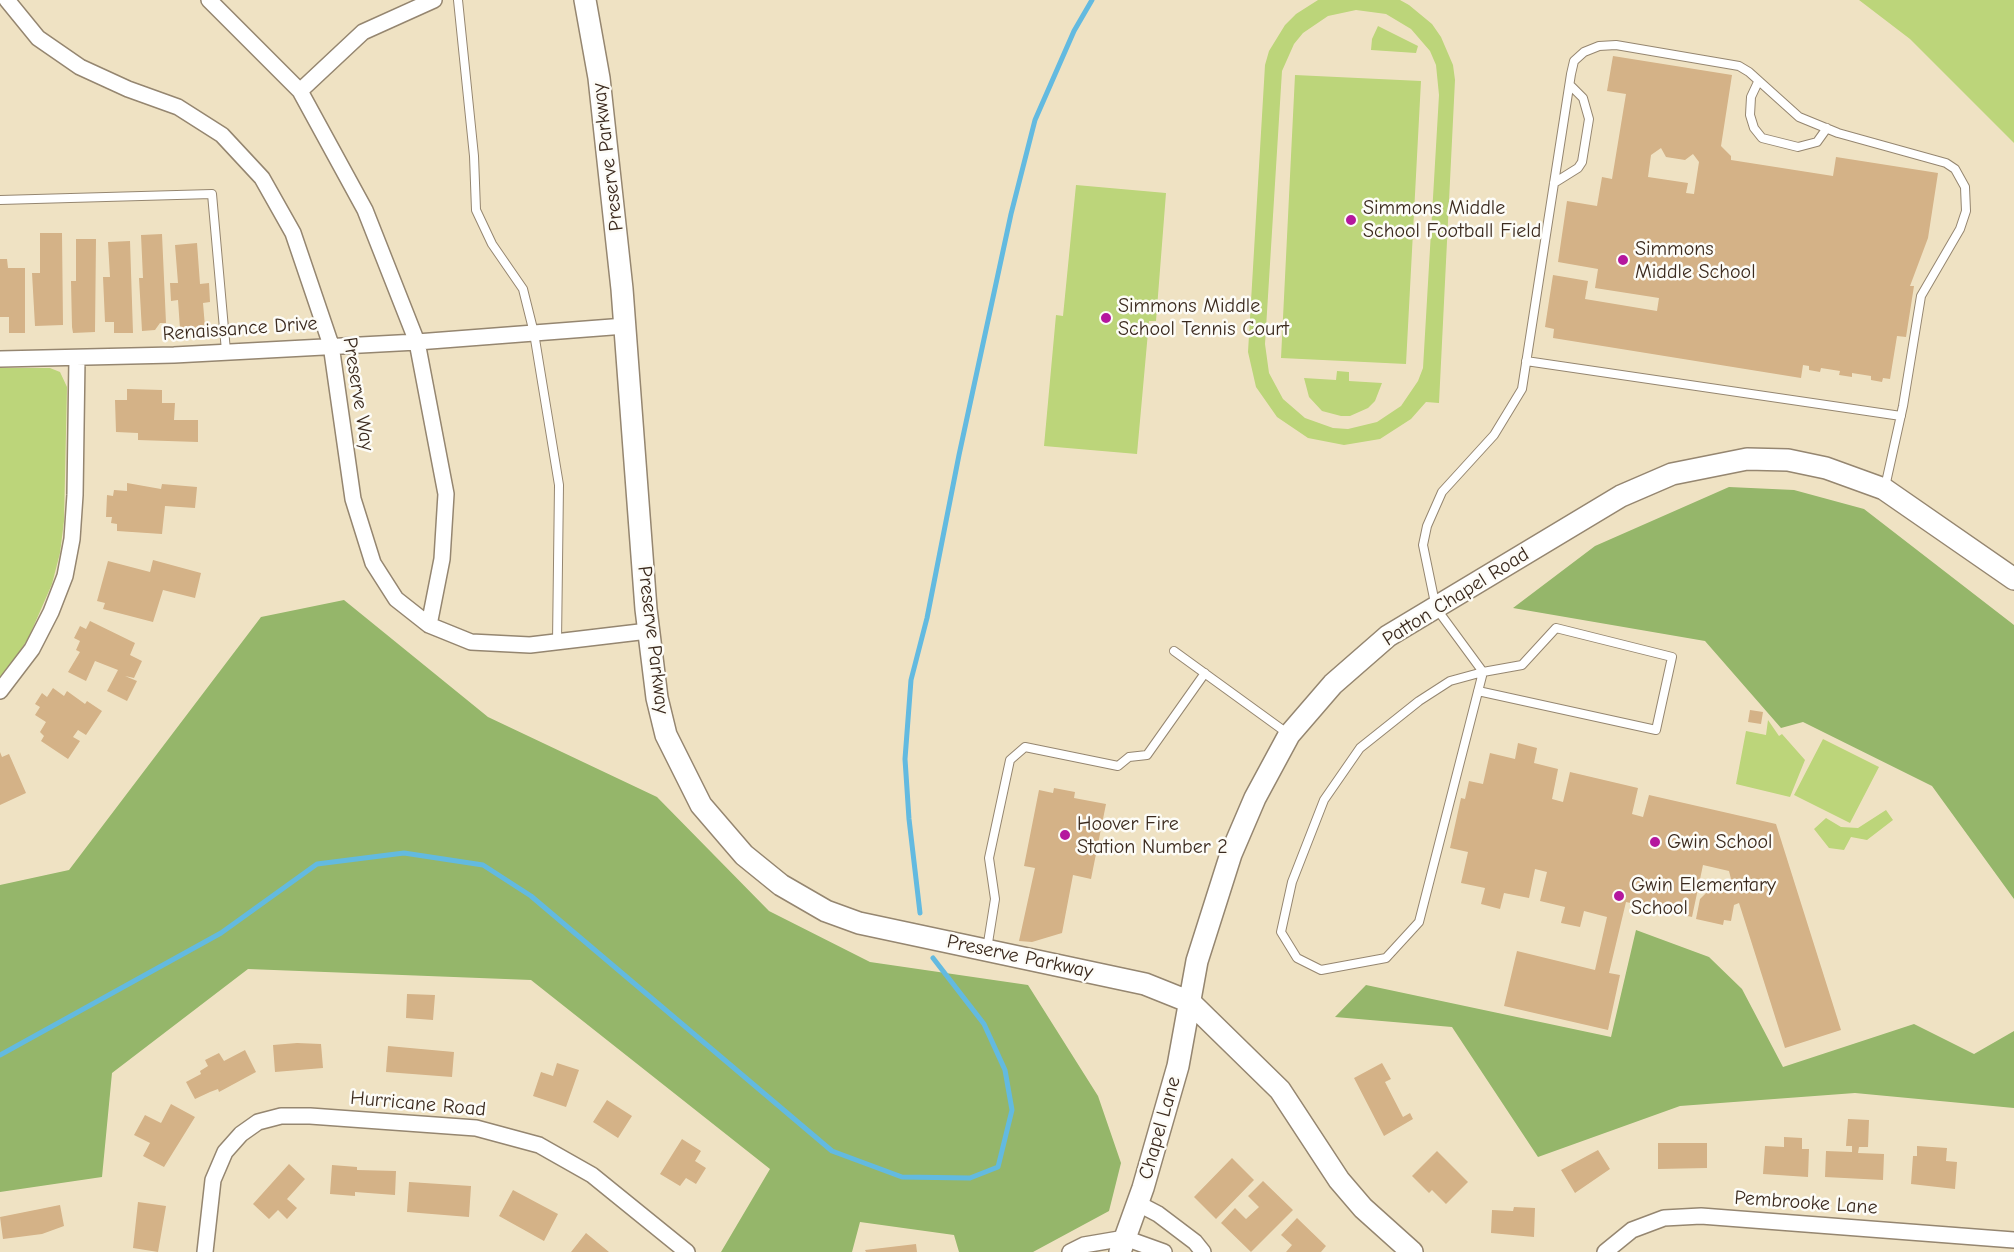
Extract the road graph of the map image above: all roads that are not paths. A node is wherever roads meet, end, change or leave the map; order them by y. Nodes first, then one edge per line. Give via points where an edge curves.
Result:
1 (7, 0) edge
2 (209, 0) edge
3 (434, 0) edge
4 (458, 0) edge
5 (585, 0) edge
6 (1758, 82) junction
7 (1570, 85) junction
8 (300, 92) junction
9 (1827, 128) junction
10 (1554, 183) junction
11 (0, 200) edge
12 (625, 326) junction
13 (534, 333) junction
14 (417, 342) junction
15 (331, 345) junction
16 (226, 351) junction
17 (77, 358) junction
18 (0, 359) edge
19 (1526, 361) junction
20 (1901, 416) junction
21 (1884, 489) junction
22 (2014, 579) edge
23 (1436, 608) junction
24 (429, 625) junction
25 (648, 631) junction
26 (557, 642) junction
27 (1174, 651) dead end
28 (1483, 672) junction
29 (1205, 673) junction
30 (0, 691) edge
31 (1478, 691) junction
32 (1289, 735) junction
33 (987, 950) junction
34 (1190, 1002) junction
35 (1137, 1203) junction
36 (2014, 1239) edge
37 (1122, 1245) edge
38 (205, 1252) edge
39 (687, 1252) edge
40 (1070, 1252) edge
41 (1164, 1252) edge
42 (1203, 1252) edge
43 (1412, 1252) edge
44 (1605, 1252) edge

1 - 15 street, Preserve Way via 38,38 80,67 178,106 222,135 262,178 293,233
2 - 8 street
3 - 8 street via 363,32
4 - 13 lane via 476,210 492,244 523,289
5 - 12 street, Preserve Parkway via 599,78
6 - 7 lane via 1739,66 1616,45 1584,52 1574,61
6 - 9 lane via 1799,117
6 - 9 lane via 1751,97 1750,115 1762,138 1798,147 1817,142
7 - 10 lane
7 - 10 lane via 1583,98 1589,119 1582,162
8 - 14 street via 365,210
9 - 20 lane via 1946,163 1955,169 1965,187 1966,211 1960,229 1921,296
10 - 19 lane
11 - 16 lane via 212,194
12 - 13 street, Renaissance Drive
12 - 25 street, Preserve Parkway
13 - 14 street, Renaissance Drive
13 - 26 lane via 559,485
14 - 15 street, Renaissance Drive
14 - 24 street via 447,494 442,560
15 - 16 street, Renaissance Drive
15 - 24 street, Preserve Way via 353,499 373,563 396,599
16 - 17 street, Renaissance Drive
17 - 18 street, Renaissance Drive
17 - 30 street via 75,495 64,576 32,649
19 - 20 lane
19 - 23 lane via 1522,389 1510,410 1481,450 1442,492 1427,526 1423,545
20 - 21 lane
21 - 22 street, Patton Chapel Road
21 - 23 street, Patton Chapel Road via 1826,468 1788,460 1747,459 1672,474 1621,496
23 - 28 lane
23 - 32 street, Patton Chapel Road via 1388,636 1333,684
24 - 26 street, Preserve Way via 471,642
25 - 26 street, Preserve Way
25 - 33 street, Preserve Parkway via 666,735 701,805 744,855 781,885 826,911 859,923
27 - 29 lane
28 - 31 lane
28 - 31 lane via 1522,665 1556,628 1672,657 1656,730
28 - 31 lane via 1450,681 1360,748 1324,800 1292,882 1281,932 1297,958 1321,970 1386,958 1419,922
29 - 32 lane
29 - 33 lane via 1147,755 1129,757 1118,766 1025,747 1010,760 989,858 995,899
32 - 34 street, Patton Chapel Road via 1231,854 1197,961
33 - 34 street, Preserve Parkway via 1145,984
34 - 35 street, Chapel Lane via 1178,1066
34 - 43 street via 1280,1090 1339,1180 1363,1208
35 - 37 street, Chapel Lane
35 - 42 street via 1158,1214
36 - 44 street, Pembrooke Lane via 1701,1216 1664,1218 1632,1230
37 - 40 street via 1084,1245
37 - 41 street
38 - 39 street, Hurricane Road via 213,1180 225,1152 258,1122 281,1116 310,1116 476,1128 539,1145 592,1175

